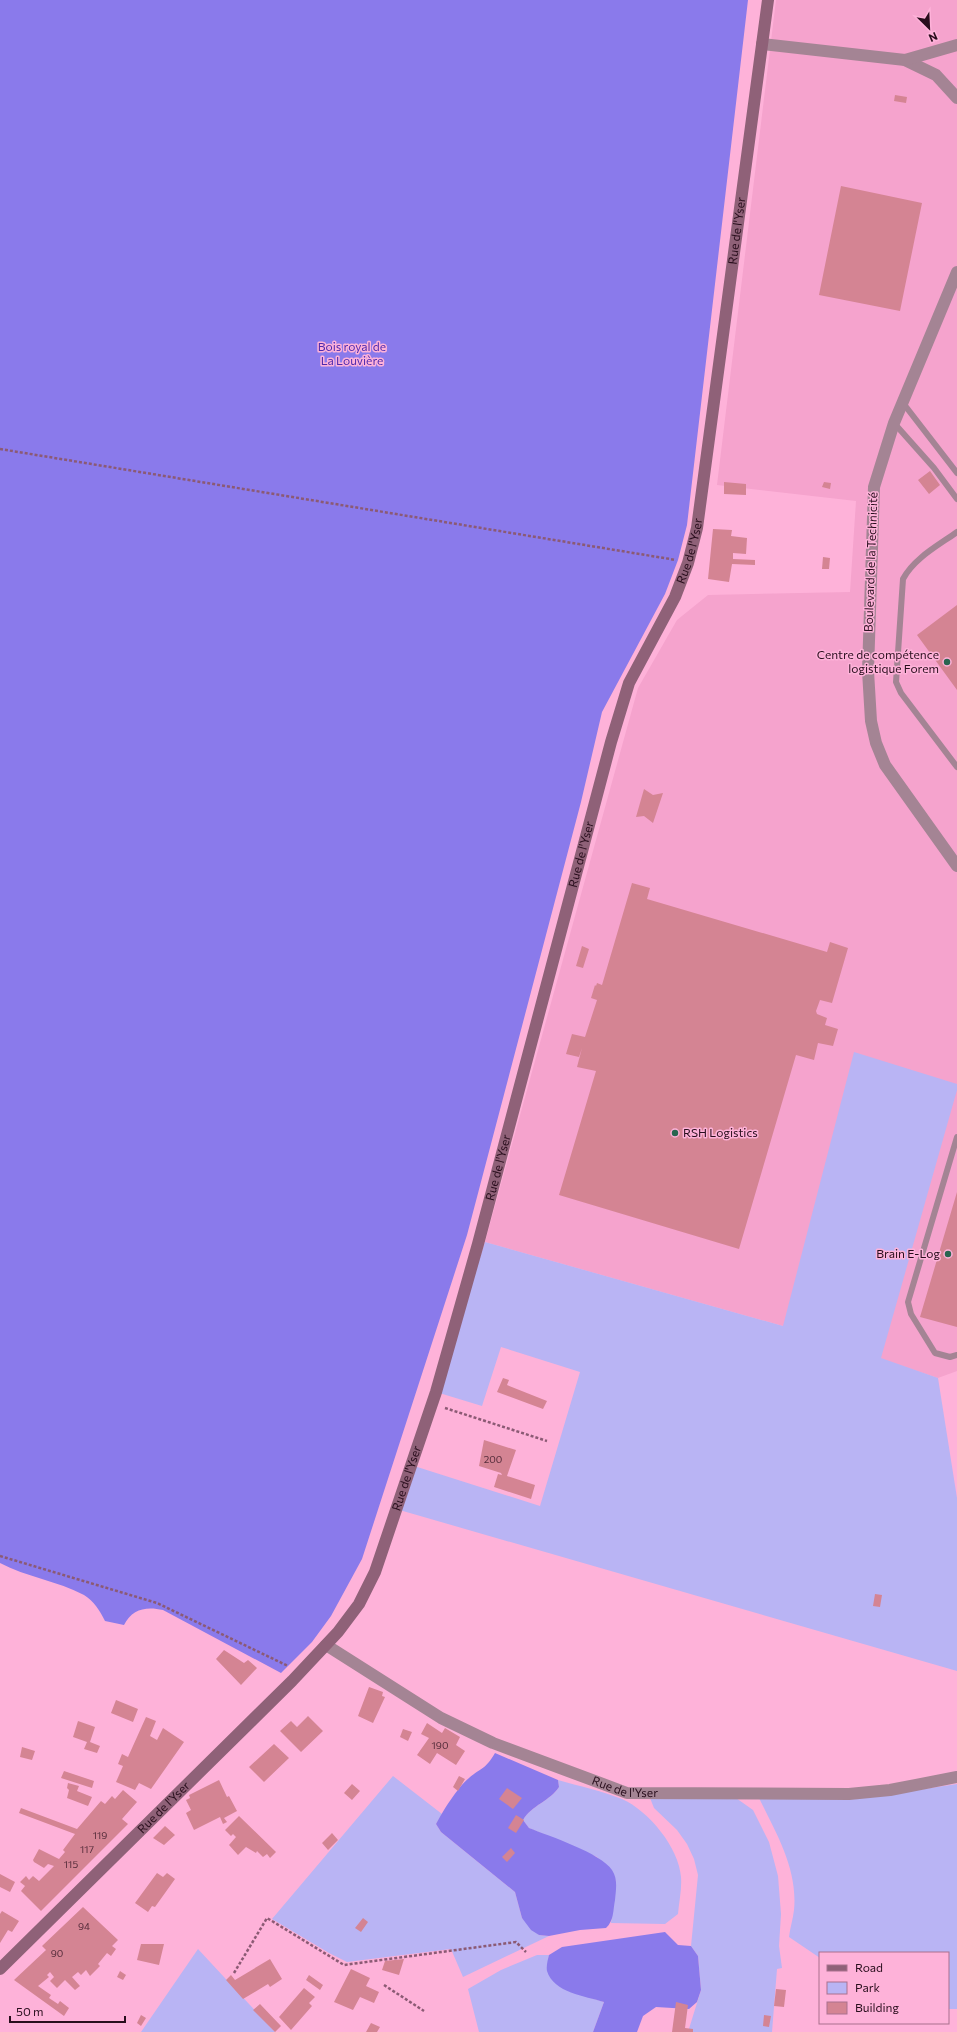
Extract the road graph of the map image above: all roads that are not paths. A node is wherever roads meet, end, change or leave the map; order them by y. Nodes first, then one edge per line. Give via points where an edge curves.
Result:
1 (768, 0) edge
2 (762, 44) junction
3 (957, 45) edge
4 (905, 60) junction
5 (957, 98) edge
6 (957, 272) edge
7 (903, 403) junction
8 (894, 423) junction
9 (957, 473) edge
10 (957, 499) edge
11 (957, 532) edge
12 (957, 767) edge
13 (957, 866) edge
14 (957, 1137) edge
15 (957, 1355) edge
16 (326, 1645) junction
17 (957, 1777) edge
18 (0, 1969) edge

1 - 2 street, Rue de l'Yser
2 - 4 street
2 - 16 street, Rue de l'Yser via 697,528 688,563 675,597 629,683 610,742 478,1244 432,1404 375,1572 359,1604
3 - 4 street
4 - 5 street via 936,76
6 - 7 street, Boulevard de la Technicité
7 - 8 street, Boulevard de la Technicité
7 - 9 lane
8 - 10 lane via 934,468
8 - 13 street, Boulevard de la Technicité via 874,487 868,671 871,720 876,743 885,765
11 - 12 lane via 914,563 903,578 896,682 901,693
14 - 15 lane via 908,1302 911,1314 935,1353 950,1357
16 - 17 street, Rue de l'Yser via 441,1718 493,1743 627,1793 849,1794 890,1790
16 - 18 street, Rue de l'Yser

